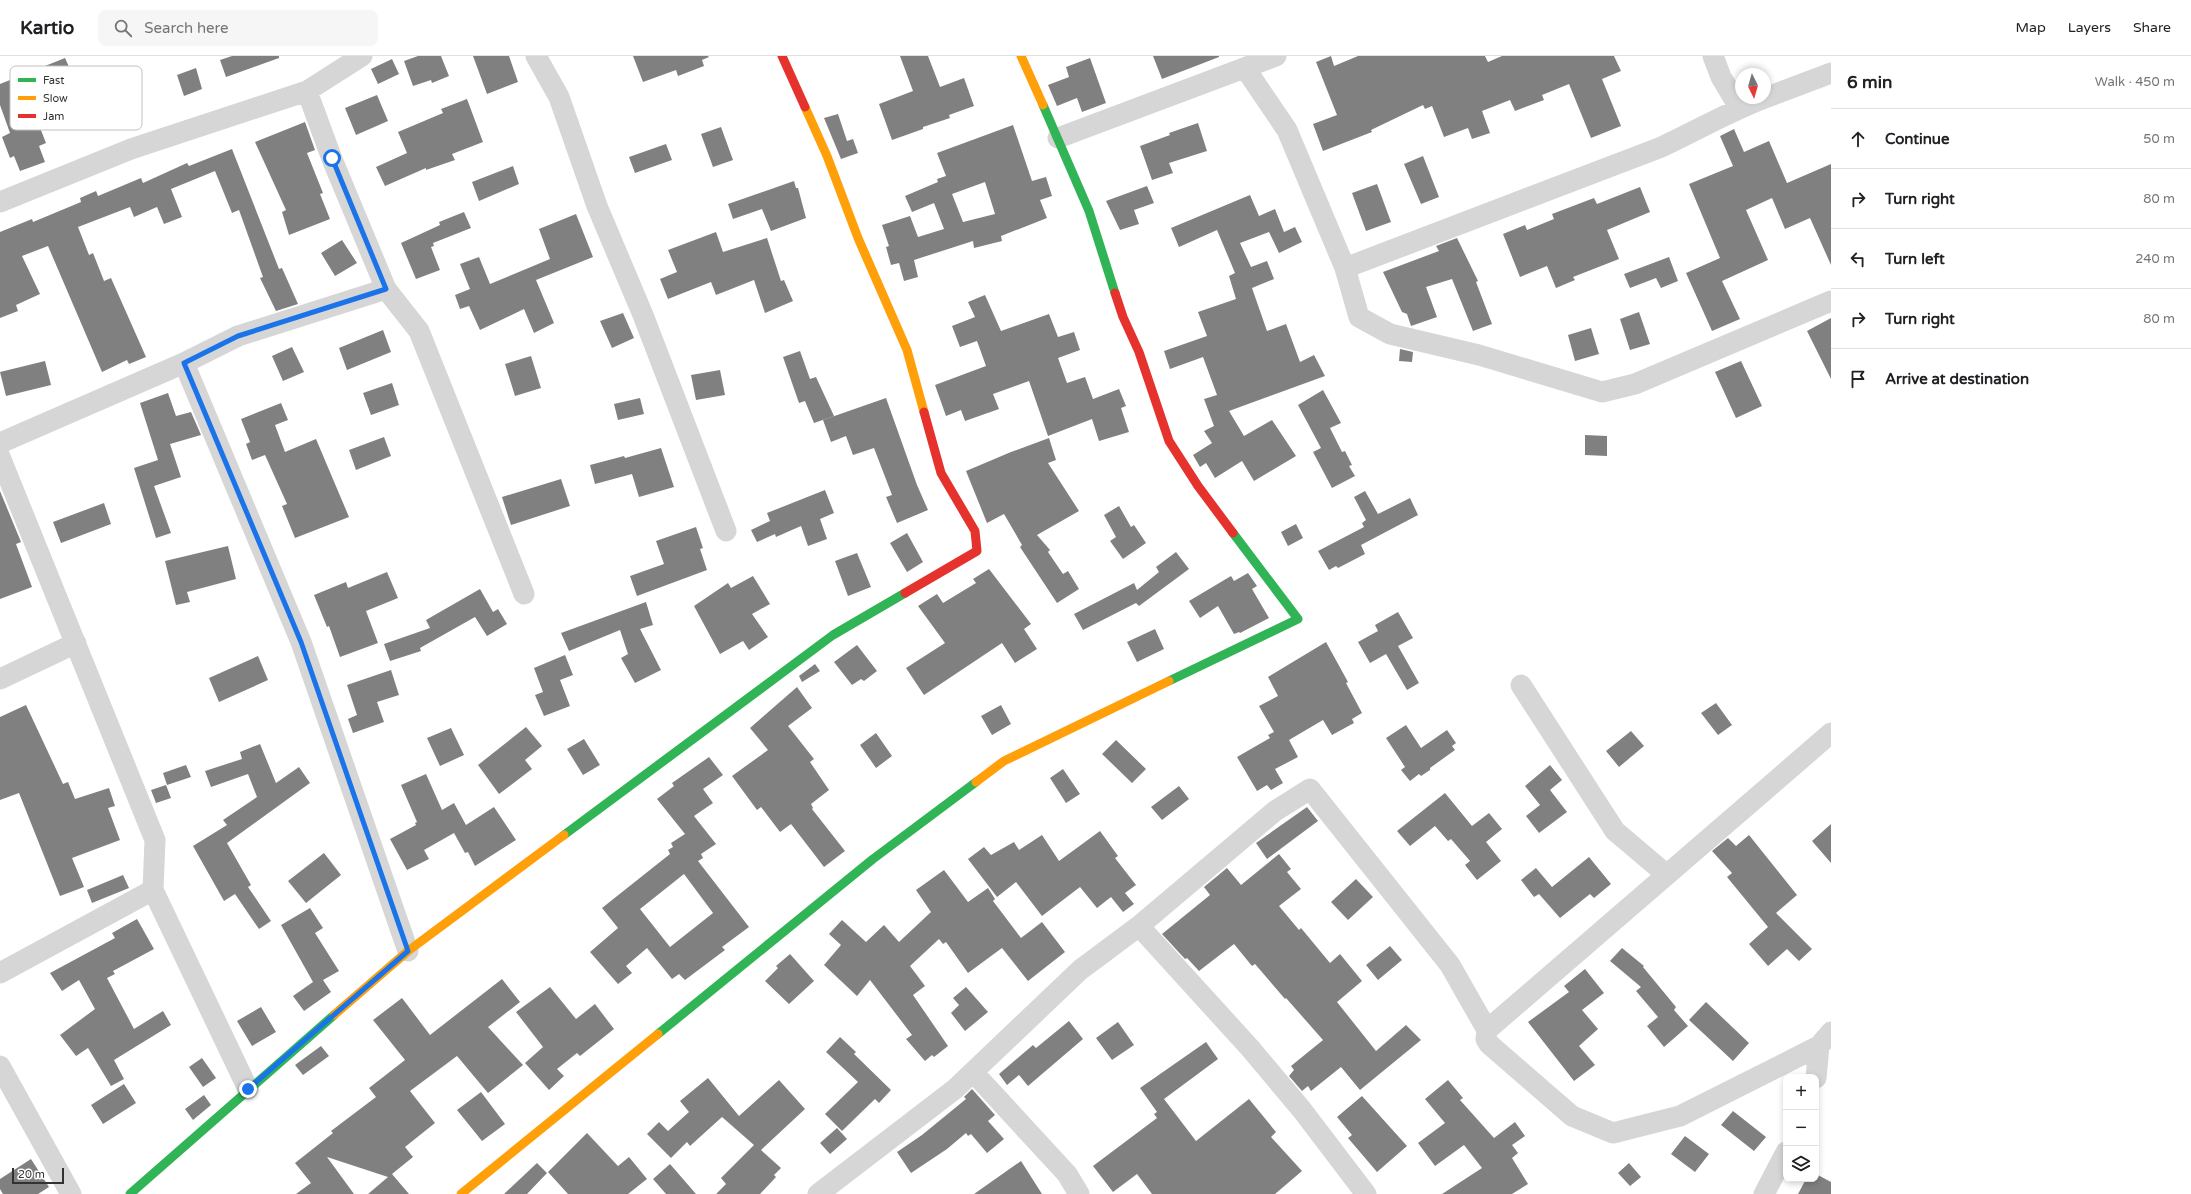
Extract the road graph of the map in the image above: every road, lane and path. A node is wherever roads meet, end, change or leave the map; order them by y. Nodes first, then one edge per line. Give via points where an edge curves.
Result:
1 (362, 56) edge
2 (536, 56) edge
3 (782, 56) edge
4 (1020, 56) edge
5 (1276, 56) edge
6 (1713, 56) edge
7 (1245, 68) junction
8 (1831, 73) edge
9 (307, 91) junction
10 (1771, 96) edge
11 (1750, 104) edge
12 (1740, 108) junction
13 (1058, 138) junction
14 (0, 202) edge
15 (1345, 268) junction
16 (386, 289) junction
17 (1831, 301) edge
18 (184, 363) junction
19 (0, 443) edge
20 (0, 457) edge
21 (726, 531) dead end
22 (524, 594) dead end
23 (76, 643) junction
24 (0, 679) edge
25 (1521, 685) dead end
26 (1831, 733) edge
27 (1667, 875) junction
28 (153, 890) junction
29 (1139, 926) junction
30 (408, 951) junction
31 (0, 973) edge
32 (1487, 1030) junction
33 (1825, 1039) edge
34 (0, 1066) edge
35 (973, 1072) junction
36 (1817, 1074) edge
37 (248, 1089) junction
38 (1783, 1158) edge
39 (71, 1194) edge
40 (130, 1194) edge
41 (461, 1194) edge
42 (818, 1194) edge
43 (1080, 1194) edge
44 (1366, 1194) edge
45 (1764, 1194) edge

1 - 9 street
2 - 21 street via 559,97 597,206 643,315
3 - 30 street via 827,156 858,238 906,350 940,473 975,531 977,551 833,635
4 - 13 street
5 - 7 street
6 - 12 street via 1721,77
7 - 13 street
7 - 15 street via 1287,130
8 - 10 street
9 - 14 street via 131,149
9 - 16 street
11 - 12 street
12 - 15 street via 1659,148
13 - 41 street via 1089,211 1123,317 1139,352 1169,441 1198,486 1298,619 1004,761 873,859
15 - 17 street via 1359,316 1390,334 1479,355 1602,392 1635,384
16 - 18 street via 238,336
16 - 22 street via 418,331
18 - 19 street
18 - 30 street via 301,642
20 - 23 street
23 - 24 street
23 - 28 street via 155,840
25 - 27 street via 1615,831
26 - 27 street
27 - 32 street
28 - 31 street
28 - 37 street
29 - 32 street via 1275,811 1310,789 1450,965
29 - 35 street via 1080,970
29 - 44 street via 1255,1054 1302,1110
30 - 37 street
32 - 33 street via 1488,1044 1572,1116 1613,1133 1680,1116
33 - 36 street
34 - 39 street
35 - 42 street via 955,1089
35 - 43 street via 1067,1174
37 - 40 street
38 - 45 street

